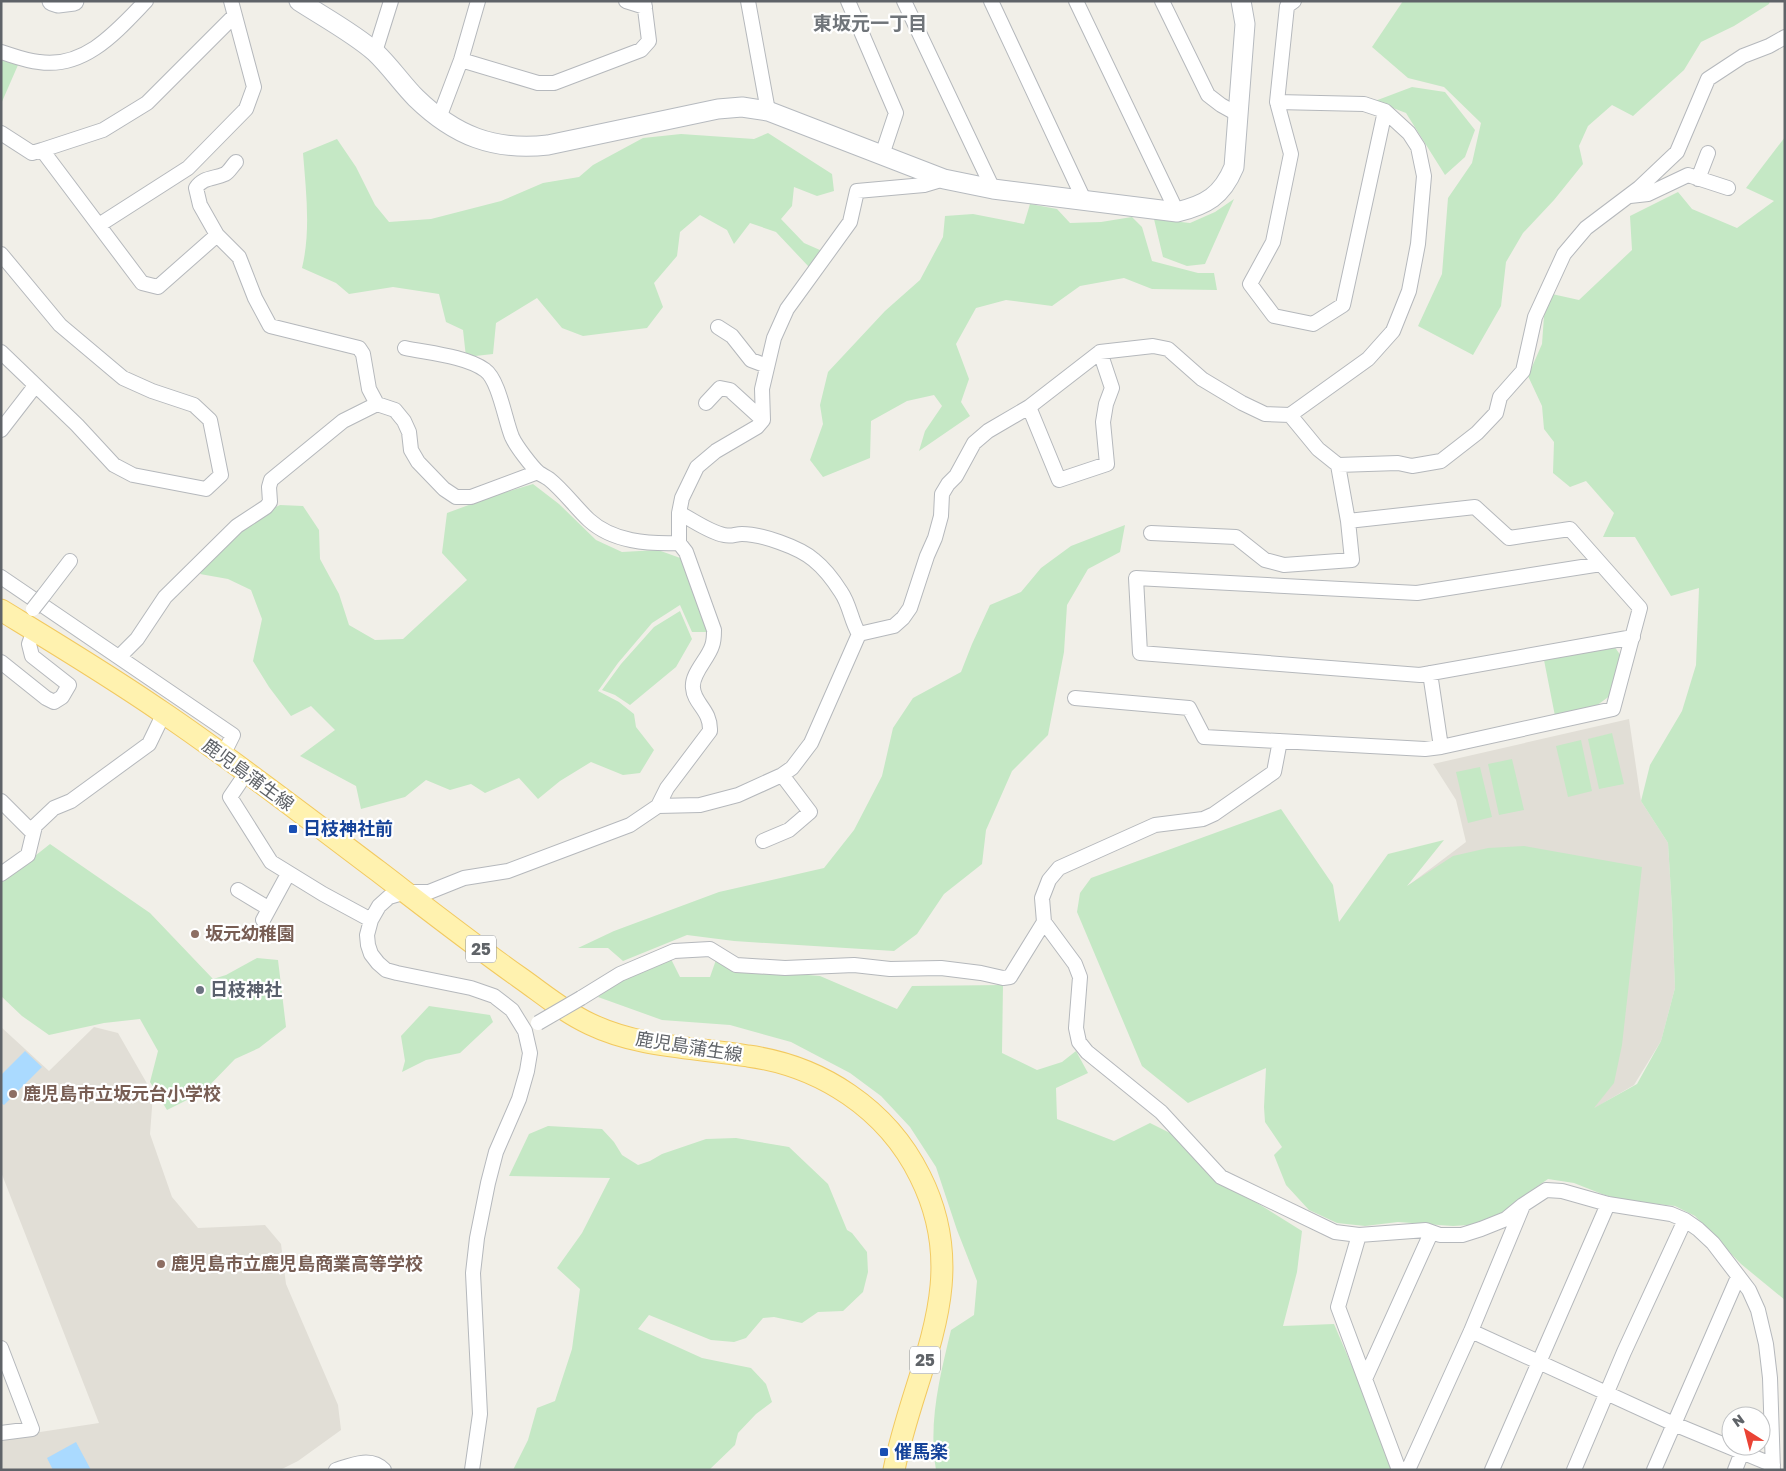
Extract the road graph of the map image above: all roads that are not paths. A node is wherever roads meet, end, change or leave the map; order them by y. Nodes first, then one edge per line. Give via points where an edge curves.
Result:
1 (52, 1) edge
2 (74, 1) edge
3 (146, 1) edge
4 (231, 1) edge
5 (298, 1) edge
6 (391, 1) edge
7 (478, 1) edge
8 (626, 1) edge
9 (748, 1) edge
10 (848, 1) edge
11 (904, 1) edge
12 (991, 1) edge
13 (1076, 1) edge
14 (1162, 1) edge
15 (1242, 1) edge
16 (1294, 1) edge
17 (644, 4) edge
18 (234, 16) junction
19 (1785, 37) edge
20 (1, 52) edge
21 (375, 52) junction
22 (460, 60) junction
23 (1277, 102) junction
24 (768, 111) junction
25 (1385, 111) junction
26 (1239, 115) junction
27 (439, 118) junction
28 (1, 133) edge
29 (42, 150) junction
30 (1708, 154) dead end
31 (882, 155) junction
32 (236, 162) dead end
33 (944, 179) junction
34 (1698, 179) junction
35 (1728, 188) dead end
36 (993, 189) junction
37 (1627, 197) junction
38 (1085, 202) junction
39 (1177, 212) junction
40 (99, 225) junction
41 (217, 235) junction
42 (1, 254) edge
43 (718, 328) dead end
44 (405, 348) dead end
45 (1, 352) edge
46 (1100, 352) junction
47 (767, 366) junction
48 (35, 386) junction
49 (706, 403) dead end
50 (377, 404) junction
51 (1029, 407) junction
52 (1290, 415) junction
53 (763, 420) junction
54 (1, 430) edge
55 (1338, 465) junction
56 (538, 472) junction
57 (679, 513) junction
58 (1348, 521) junction
59 (1151, 533) dead end
60 (679, 544) junction
61 (70, 561) dead end
62 (1601, 564) junction
63 (1, 577) edge
64 (1, 610) edge
65 (30, 621) junction
66 (859, 634) junction
67 (1633, 637) junction
68 (120, 656) junction
69 (1, 662) edge
70 (1430, 674) junction
71 (1075, 698) dead end
72 (164, 713) junction
73 (1280, 741) junction
74 (1441, 747) junction
75 (223, 755) junction
76 (247, 772) junction
77 (782, 775) junction
78 (1, 801) edge
79 (658, 806) junction
80 (33, 833) junction
81 (763, 841) dead end
82 (1, 874) edge
83 (288, 874) junction
84 (238, 890) dead end
85 (406, 892) junction
86 (371, 920) junction
87 (1044, 922) junction
88 (525, 1031) junction
89 (1608, 1204) junction
90 (1524, 1205) junction
91 (1685, 1220) junction
92 (1431, 1233) junction
93 (1359, 1235) junction
94 (1738, 1277) junction
95 (1471, 1331) junction
96 (1, 1348) edge
97 (1539, 1362) junction
98 (1365, 1379) junction
99 (7, 1380) edge
100 (1607, 1394) junction
101 (1674, 1424) junction
102 (1, 1433) edge
103 (1721, 1443) edge
104 (1740, 1456) edge
105 (1750, 1456) edge
106 (1773, 1467) edge
107 (336, 1470) edge
108 (384, 1470) edge
109 (472, 1470) edge
110 (894, 1470) edge
111 (1399, 1470) edge
112 (1408, 1470) edge
113 (1492, 1470) edge
114 (1574, 1470) edge
115 (1654, 1470) edge
116 (1735, 1470) edge

1 - 2 street
3 - 20 street via 110,37 74,59 39,62
4 - 18 street
5 - 21 street
6 - 21 street
7 - 22 street
8 - 17 street
9 - 24 street
10 - 31 street via 896,113
11 - 36 street
12 - 38 street
13 - 39 street
14 - 26 street via 1208,95
15 - 26 street via 1245,24
16 - 23 street via 1287,6
17 - 22 street via 649,41 640,50 554,84 538,83
18 - 29 street via 147,103 104,130
18 - 40 street via 254,87 246,109 188,168
19 - 37 street via 1744,56 1708,79 1677,152
21 - 27 street via 416,98
22 - 27 street
23 - 25 street via 1364,104
23 - 25 street via 1292,154 1273,242 1250,284 1274,316 1313,324 1343,305
24 - 27 street via 742,107 718,109 524,148 471,137
24 - 31 street
25 - 52 street via 1409,133 1418,147 1424,176 1418,244 1409,291 1393,331 1381,345
26 - 39 street via 1234,167 1228,182 1213,198 1198,207
28 - 29 street via 32,152
29 - 40 street
30 - 34 street
31 - 33 street
32 - 41 street via 227,174 206,179 196,188 200,205
33 - 36 street
33 - 47 street via 924,185 857,191 850,222 788,309 774,338
34 - 35 street
34 - 37 street via 1688,176 1648,194
36 - 38 street
37 - 55 street via 1586,228 1564,254 1535,318 1523,370 1500,396 1496,413 1477,433 1440,461 1412,466
38 - 39 street
40 - 41 street via 142,283 158,287
41 - 50 street via 239,257 270,326 359,348 369,389
42 - 48 street via 60,325 123,378 194,405 210,420 221,475 206,489 133,475 114,465
43 - 47 street via 732,336 751,360
44 - 56 street via 464,361 486,371 498,392 513,439
45 - 48 street
46 - 51 street
46 - 51 street via 1112,388 1104,422 1107,464 1059,480
46 - 52 street via 1153,346 1168,349 1202,379 1242,403 1265,414
47 - 53 street via 762,389
48 - 54 street
49 - 53 street via 720,388 730,390
50 - 56 street via 400,415 418,462 456,497 471,497
50 - 68 street via 343,421 271,480 270,502 266,507 237,526 165,597 137,639
51 - 66 street via 974,443 942,494 935,538 910,608 903,618 894,626
52 - 55 street via 1318,449
53 - 57 street via 758,427 697,467 682,498
55 - 58 street
56 - 60 street via 606,532 642,542
57 - 60 street
57 - 66 street via 721,534 770,539 814,560 848,603
58 - 59 street via 1352,560 1284,565 1265,560 1236,537
58 - 62 street via 1475,507 1509,538 1570,529
60 - 79 street via 686,552 714,630 713,644 692,687 710,721 710,730 667,788
61 - 65 street, bridge via 44,595
62 - 67 street via 1640,608
62 - 70 street via 1417,593 1136,578 1140,653
63 - 68 street
64 - 65 main road, 鹿児島蒲生線 / 25
65 - 69 street via 32,656 69,684 62,697 54,702 46,698
65 - 72 main road, 鹿児島蒲生線 / 25
66 - 77 street via 811,742 792,768
67 - 70 street
67 - 74 street via 1613,709
68 - 75 street via 234,735
70 - 74 street
71 - 73 street via 1189,708 1204,736
72 - 75 main road, 鹿児島蒲生線 / 25
72 - 80 street via 148,744 71,802 54,808 34,826
73 - 74 street via 1425,749
73 - 87 street via 1274,772 1214,814 1203,819 1155,825 1059,868 1048,880 1042,898
75 - 76 main road, 鹿児島蒲生線 / 25
76 - 83 street via 230,797 271,862
76 - 85 main road, 鹿児島蒲生線 / 25
77 - 79 street via 738,795 700,805
77 - 81 street via 810,812 789,830
78 - 80 street
79 - 85 street via 630,825 508,872 464,878 429,892
80 - 82 street via 28,855
83 - 84 street via 266,914
83 - 86 street
85 - 86 street via 390,897 379,906
85 - 110 main road, 鹿児島蒲生線 / 25 via 565,1010 590,1024 642,1042 748,1056 801,1068 860,1102 896,1138 932,1201 942,1272 939,1311
86 - 88 street via 368,945 371,954 386,970 494,996 512,1010
87 - 88 street, bridge via 1010,977 1002,978 941,968 890,969 854,964 785,968 736,965 710,949 674,951 620,974
87 - 93 street via 1080,976 1076,1028 1079,1042 1087,1052 1161,1112 1221,1176 1336,1232
88 - 109 street via 530,1052 528,1071 496,1152 477,1238 473,1273 480,1414
89 - 90 street via 1562,1191 1546,1190
89 - 91 street via 1671,1214
89 - 97 street
90 - 92 street via 1506,1219 1482,1229 1462,1235
90 - 95 street
91 - 94 street via 1713,1243
91 - 100 street
92 - 93 street via 1408,1230
92 - 98 street
93 - 98 street via 1338,1307
94 - 101 street
94 - 106 street via 1749,1290 1758,1310 1766,1344
95 - 97 street
95 - 112 street
96 - 99 street
97 - 100 street
97 - 113 street
98 - 111 street
99 - 102 street via 32,1429
100 - 101 street
100 - 114 street
101 - 103 street
101 - 115 street
104 - 116 street
105 - 106 street
107 - 108 street via 360,1461 380,1465

